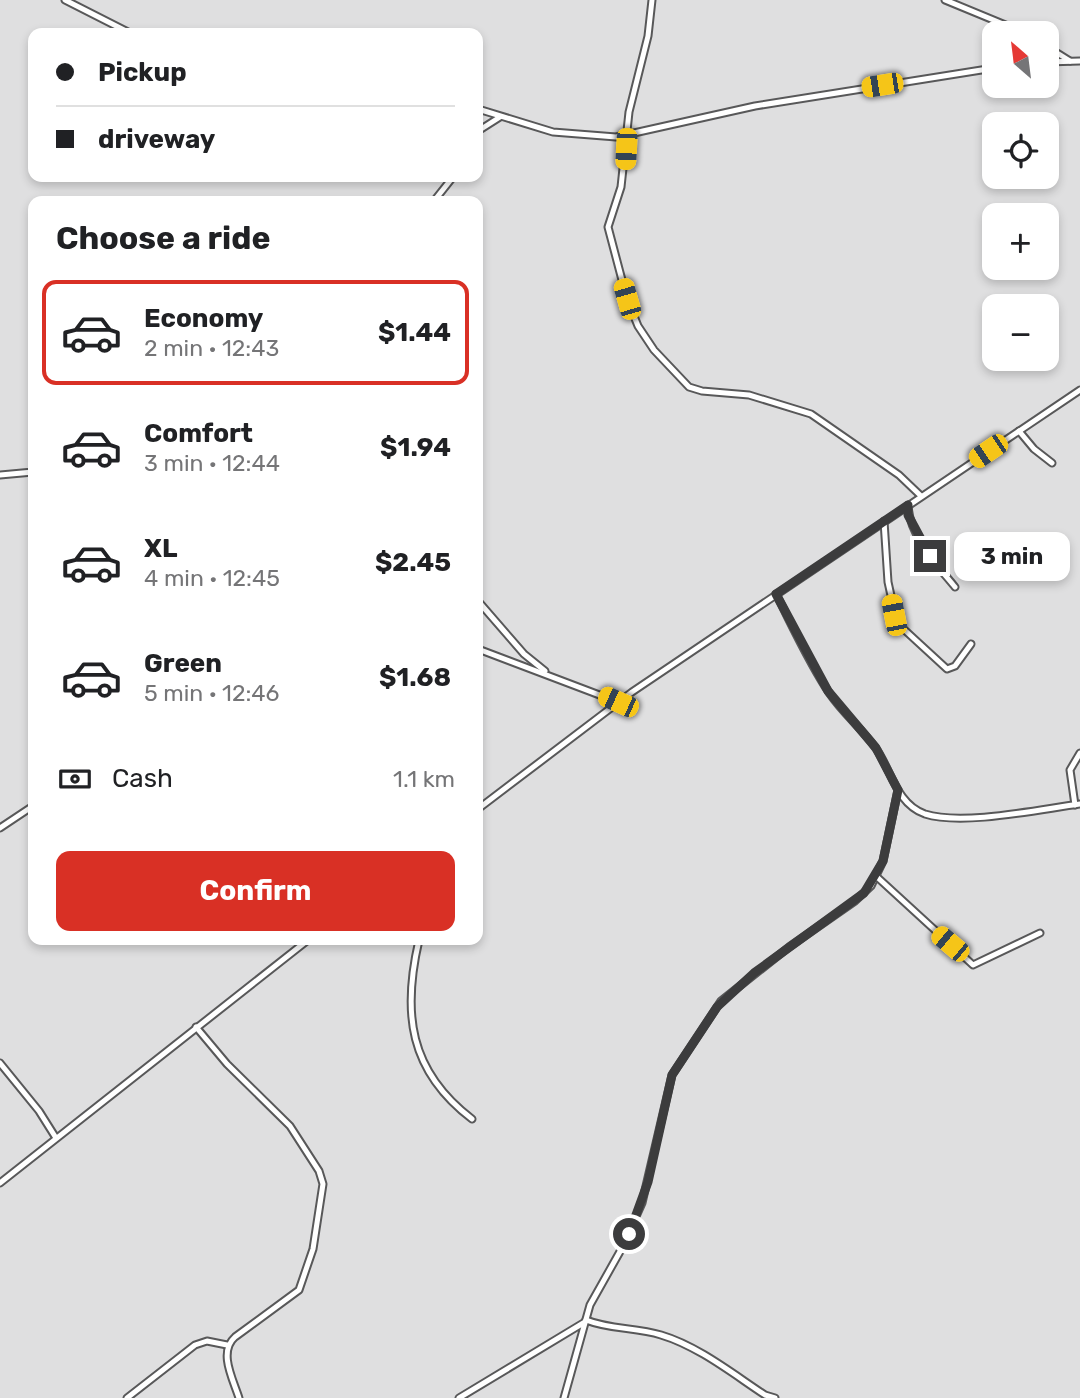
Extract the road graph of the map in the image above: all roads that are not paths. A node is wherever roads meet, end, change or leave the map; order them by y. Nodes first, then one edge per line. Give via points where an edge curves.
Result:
1 (65, 0) edge
2 (652, 0) edge
3 (945, 0) edge
4 (996, 21) edge
5 (120, 28) edge
6 (1059, 54) edge
7 (1059, 61) edge
8 (1070, 61) junction
9 (1080, 61) edge
10 (982, 70) edge
11 (483, 112) edge
12 (500, 117) junction
13 (483, 128) edge
14 (626, 135) junction
15 (449, 182) edge
16 (438, 196) edge
17 (1080, 390) edge
18 (1019, 431) junction
19 (1052, 463) dead end
20 (28, 472) edge
21 (0, 475) edge
22 (921, 496) junction
23 (908, 505) junction
24 (884, 521) junction
25 (955, 587) dead end
26 (776, 594) junction
27 (483, 607) edge
28 (971, 643) dead end
29 (483, 651) edge
30 (547, 673) junction
31 (618, 702) junction
32 (1080, 752) edge
33 (898, 790) junction
34 (1077, 804) edge
35 (483, 805) edge
36 (28, 809) edge
37 (0, 828) edge
38 (877, 877) junction
39 (1040, 933) dead end
40 (302, 945) edge
41 (418, 945) edge
42 (196, 1027) junction
43 (0, 1063) edge
44 (472, 1119) dead end
45 (56, 1138) junction
46 (0, 1173) edge
47 (6, 1178) junction
48 (0, 1183) edge
49 (586, 1321) junction
50 (228, 1345) junction
51 (127, 1398) edge
52 (239, 1398) edge
53 (459, 1398) edge
54 (564, 1398) edge
55 (775, 1398) edge

1 - 5 street
2 - 14 street
3 - 4 street
6 - 8 street
7 - 8 street
8 - 9 street
10 - 14 street via 755,106
11 - 12 street
12 - 13 street
12 - 14 street via 568,135
14 - 22 street via 621,187 608,229 633,315 654,350 695,390 749,395 820,418 900,475
15 - 16 street
17 - 18 street
18 - 19 street
18 - 22 street
20 - 21 street
22 - 23 street
23 - 24 street
23 - 25 street via 908,515 930,556
24 - 26 street
24 - 28 street via 888,582 897,623 947,669 955,666
26 - 31 street
26 - 33 street via 828,691 876,748
27 - 30 street
29 - 30 street
30 - 31 street
31 - 35 street
32 - 34 street via 1070,769
33 - 34 street via 912,806 936,816 1030,813
33 - 38 street
36 - 37 street
38 - 39 street via 973,965
38 - 49 street via 855,901 721,1001 676,1066 642,1203
40 - 42 street
41 - 44 street via 410,1000 413,1038 446,1097
42 - 45 street
42 - 50 street via 290,1126 323,1184 316,1237 299,1290
43 - 45 street
45 - 47 street
46 - 47 street
47 - 48 street
49 - 53 street
49 - 54 street
49 - 55 street via 662,1335
50 - 51 street via 206,1341 195,1345
50 - 52 street via 227,1360

